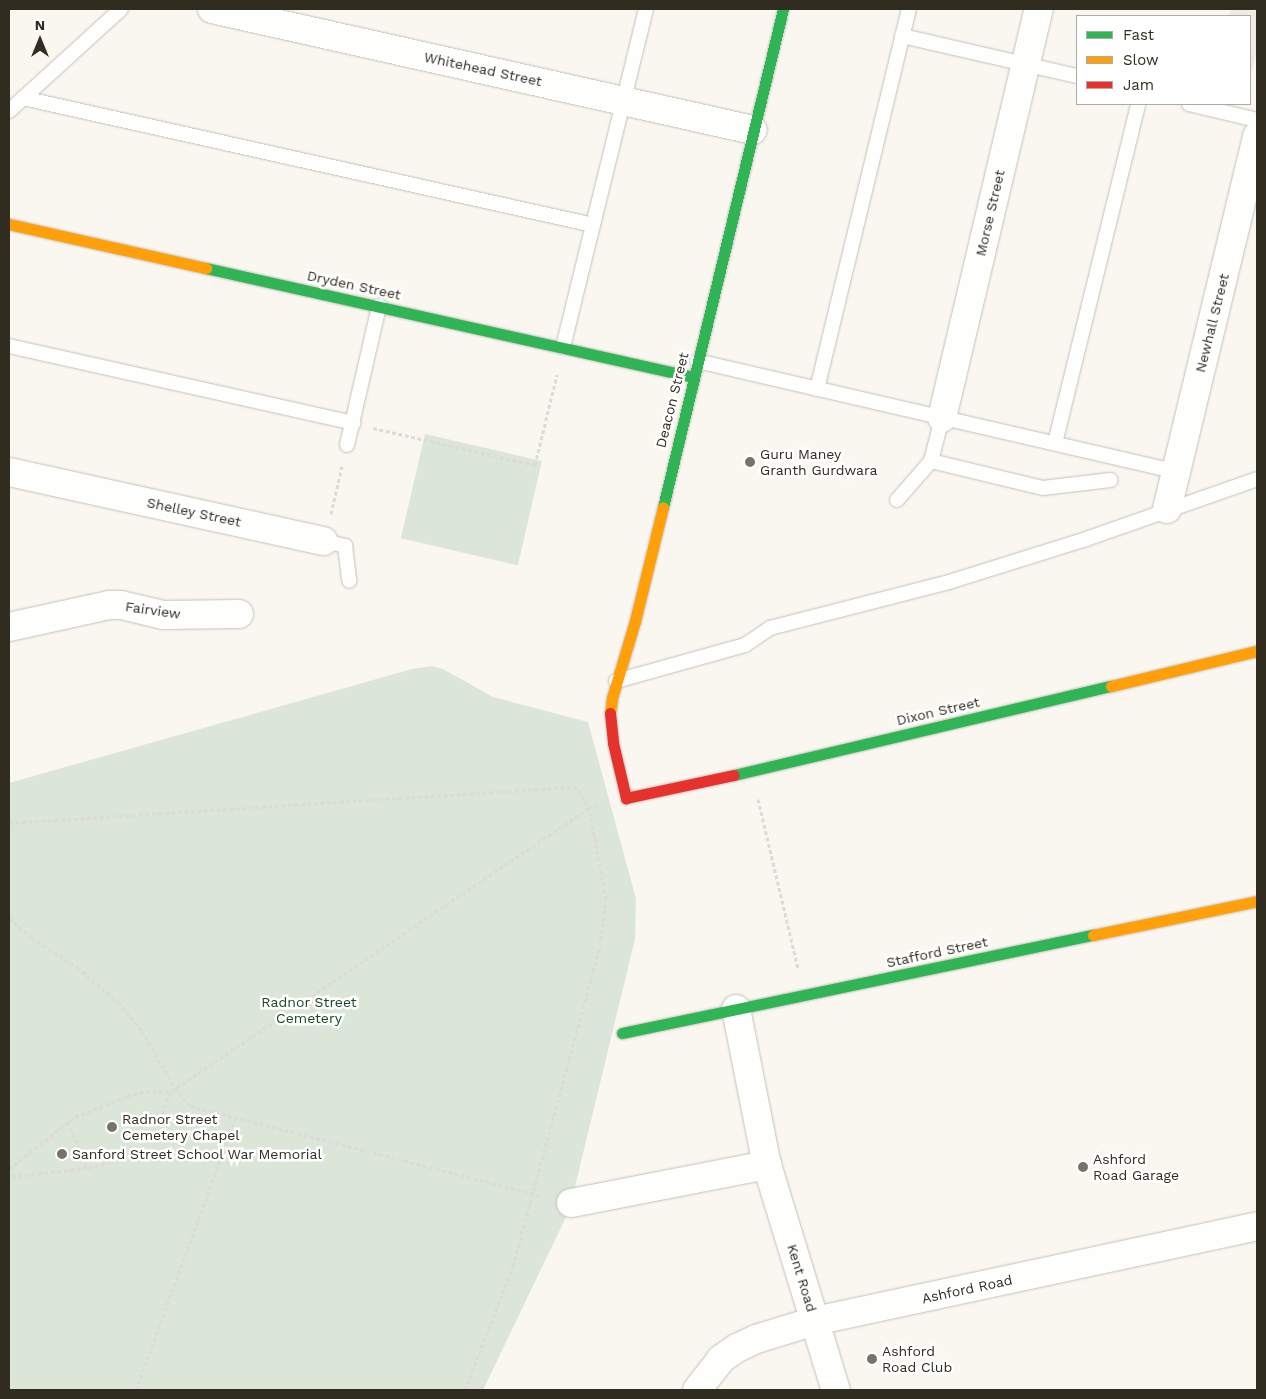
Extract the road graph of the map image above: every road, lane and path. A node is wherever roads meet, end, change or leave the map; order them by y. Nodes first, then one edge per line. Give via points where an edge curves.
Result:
1 (120, 9) edge
2 (212, 9) edge
3 (646, 9) edge
4 (782, 9) edge
5 (909, 9) edge
6 (1039, 9) edge
7 (902, 36) junction
8 (1025, 62) junction
9 (1076, 76) edge
10 (23, 98) junction
11 (624, 100) junction
12 (1138, 105) edge
13 (1193, 105) edge
14 (9, 111) edge
15 (1257, 120) edge
16 (753, 130) junction
17 (1257, 136) edge
18 (9, 224) edge
19 (593, 225) junction
20 (379, 306) junction
21 (9, 346) edge
22 (563, 347) junction
23 (697, 360) junction
24 (693, 377) junction
25 (817, 388) junction
26 (942, 418) junction
27 (353, 423) junction
28 (1055, 443) junction
29 (347, 445) joint
30 (931, 461) junction
31 (9, 472) edge
32 (1176, 472) junction
33 (1257, 479) edge
34 (1110, 480) dead end
35 (897, 500) dead end
36 (1168, 509) junction
37 (324, 541) junction
38 (349, 581) dead end
39 (239, 614) dead end
40 (9, 627) edge
41 (1257, 651) edge
42 (616, 681) junction
43 (751, 771) junction
44 (626, 798) junction
45 (589, 808) junction
46 (9, 822) edge
47 (1257, 904) edge
48 (9, 918) edge
49 (804, 994) junction
50 (736, 1009) junction
51 (622, 1033) dead end
52 (175, 1088) junction
53 (170, 1092) junction
54 (235, 1118) junction
55 (68, 1122) junction
56 (767, 1165) junction
57 (86, 1168) junction
58 (9, 1169) edge
59 (9, 1177) edge
60 (534, 1193) junction
61 (571, 1202) dead end
62 (1257, 1226) edge
63 (815, 1321) junction
64 (136, 1390) edge
65 (465, 1390) edge
66 (697, 1390) edge
67 (836, 1390) edge

1 - 10 lane
2 - 11 street, Whitehead Street
3 - 11 lane
4 - 16 street, Deacon Street
5 - 7 lane
6 - 8 street, Morse Street
7 - 8 lane
7 - 25 lane
8 - 9 lane
8 - 26 street, Morse Street
10 - 14 lane
10 - 19 lane
11 - 16 street, Whitehead Street
11 - 19 lane
12 - 28 lane
13 - 15 lane
16 - 23 street, Deacon Street
17 - 32 street, Newhall Street
18 - 20 street, Dryden Street
19 - 22 lane
20 - 22 street, Dryden Street
20 - 27 lane
21 - 27 lane
22 - 24 street, Dryden Street
22 - 27 path via 536,465
23 - 24 street, Deacon Street
23 - 25 lane
24 - 42 street, Deacon Street via 635,621
25 - 26 lane
26 - 28 lane
26 - 30 lane
27 - 29 lane
28 - 32 lane
29 - 37 path
30 - 34 lane via 1044,488
30 - 35 lane
31 - 37 street, Shelley Street
32 - 36 street, Newhall Street
33 - 36 lane
36 - 42 lane via 1086,539 949,582 770,628 745,645
37 - 38 lane, Shelley Street via 345,546
39 - 40 street, Fairview via 163,614 110,605
41 - 43 street, Dixon Street
42 - 44 street, Deacon Street via 610,716
43 - 44 street, Dixon Street
43 - 49 path
44 - 45 path
45 - 46 path via 579,790 574,788
45 - 52 path
45 - 60 path via 604,888 603,930
47 - 49 street, Stafford Street
48 - 52 path via 32,938 77,967 118,1002 142,1031
49 - 50 street, Stafford Street
50 - 51 street, Stafford Street
50 - 56 street, Kent Road
52 - 53 path
52 - 54 path via 190,1106
53 - 55 path via 146,1091 127,1096
53 - 57 path via 162,1118 150,1140 127,1156
54 - 60 path
54 - 64 path
55 - 57 path
55 - 58 path
56 - 61 street
56 - 63 street, Kent Road
57 - 59 path
60 - 65 path via 508,1283
62 - 63 street, Ashford Road
63 - 66 street, Ashford Road via 737,1348 721,1359
63 - 67 street, Kent Road

